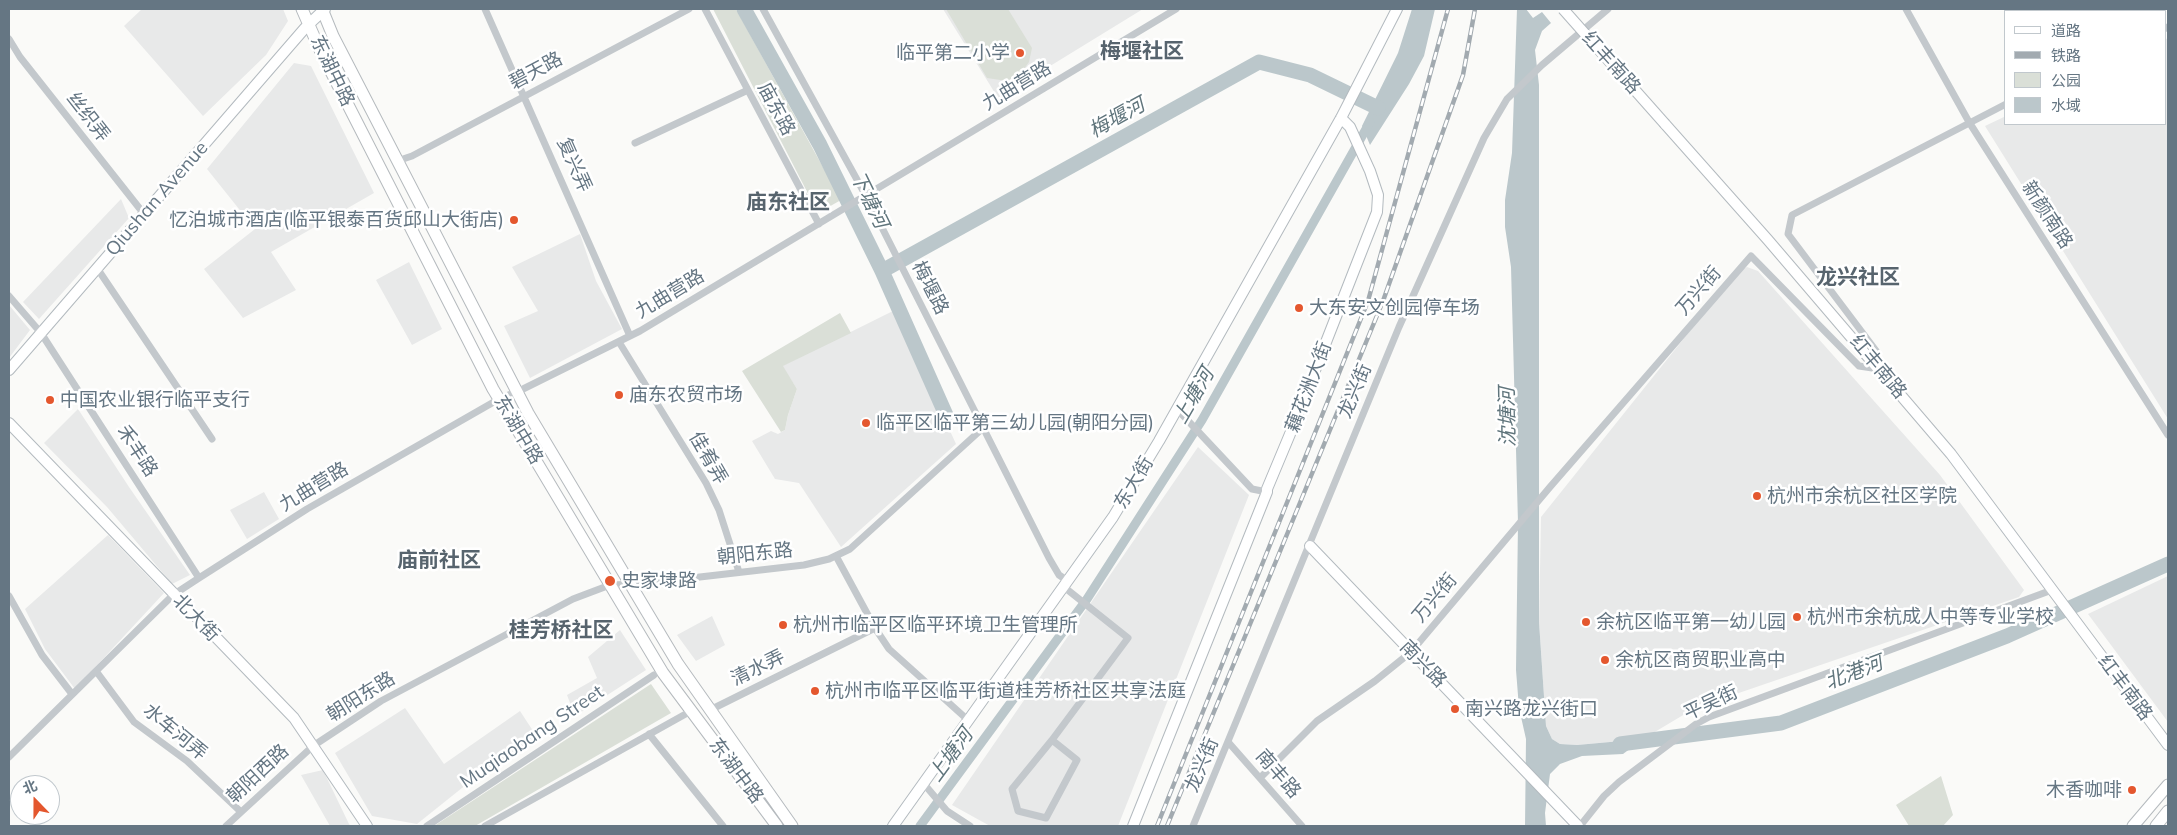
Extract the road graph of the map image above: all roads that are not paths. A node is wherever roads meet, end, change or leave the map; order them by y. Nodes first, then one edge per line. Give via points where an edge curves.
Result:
1 (302, 9) edge
2 (323, 9) edge
3 (485, 9) edge
4 (689, 9) edge
5 (705, 9) edge
6 (763, 9) edge
7 (1397, 9) edge
8 (1563, 9) edge
9 (1608, 9) edge
10 (1906, 9) edge
11 (1173, 10) edge
12 (304, 30) junction
13 (9, 39) edge
14 (748, 90) junction
15 (526, 95) junction
16 (2004, 105) edge
17 (1341, 118) junction
18 (1969, 122) junction
19 (635, 143) dead end
20 (397, 160) junction
21 (865, 196) junction
22 (144, 214) junction
23 (821, 223) junction
24 (97, 268) junction
25 (9, 296) edge
26 (41, 333) junction
27 (630, 336) junction
28 (619, 342) junction
29 (1879, 368) junction
30 (9, 370) edge
31 (516, 392) junction
32 (499, 399) junction
33 (1177, 408) junction
34 (9, 423) edge
35 (983, 428) junction
36 (2168, 435) edge
37 (212, 439) dead end
38 (1266, 491) junction
39 (1310, 546) junction
40 (836, 556) junction
41 (739, 572) junction
42 (199, 578) junction
43 (630, 584) junction
44 (610, 585) junction
45 (1067, 586) junction
46 (2052, 590) junction
47 (173, 595) junction
48 (9, 596) edge
49 (875, 628) junction
50 (1411, 652) junction
51 (96, 671) junction
52 (654, 675) dead end
53 (72, 694) junction
54 (710, 710) junction
55 (692, 711) junction
56 (969, 721) junction
57 (649, 734) junction
58 (1052, 740) junction
59 (1229, 743) junction
60 (2168, 745) edge
61 (313, 746) junction
62 (9, 757) edge
63 (1260, 778) junction
64 (924, 784) junction
65 (2168, 785) edge
66 (2168, 811) edge
67 (241, 812) junction
68 (226, 826) edge
69 (367, 826) edge
70 (427, 826) edge
71 (486, 826) edge
72 (723, 826) edge
73 (777, 826) edge
74 (792, 826) edge
75 (893, 826) edge
76 (970, 826) edge
77 (1126, 826) edge
78 (1133, 826) edge
79 (1193, 826) edge
80 (1302, 826) edge
81 (1579, 826) edge
82 (2134, 826) edge
83 (2156, 826) edge

1 - 12 main road, 东湖中路
2 - 12 street, Qiushan Avenue
2 - 20 main road, 东湖中路 via 333,36
3 - 15 street, 复兴弄
4 - 15 street, 碧天路
5 - 14 street, 庙东路
6 - 21 street, 梅堰路
7 - 17 street, 东大街
8 - 29 street, 红丰南路, bridge
9 - 39 street, 龙兴街 via 1507,99 1484,138 1400,327
10 - 18 street, 新颜南路
11 - 21 street, 九曲营路
12 - 22 street, Qiushan Avenue
12 - 32 main road, 东湖中路
13 - 22 street, 丝织弄 via 31,72
14 - 19 street
14 - 23 street, 庙东路
15 - 20 street, 碧天路 via 412,156
15 - 27 street, 复兴弄
16 - 18 street
17 - 33 street, 东大街
17 - 38 street, 藕花洲大街 via 1350,127 1366,162 1378,195 1377,212
18 - 29 street via 1792,215 1788,234 1877,352
18 - 36 street, 新颜南路
20 - 31 main road, 东湖中路
21 - 23 street, 九曲营路
21 - 35 street, 梅堰路
22 - 24 street, Qiushan Avenue
23 - 27 street, 九曲营路
24 - 26 street, Qiushan Avenue
24 - 37 street
25 - 26 street, 禾丰路
26 - 30 street, Qiushan Avenue
26 - 42 street, 禾丰路
27 - 28 street, 九曲营路
28 - 31 street, 九曲营路
28 - 41 street, 佳肴弄 via 706,483
29 - 46 street, 红丰南路 via 1951,454
29 - 50 street, 万兴街 via 1859,366 1751,256
31 - 32 street, 九曲营路
31 - 43 main road, 东湖中路
32 - 42 street, 九曲营路 via 307,509
32 - 44 main road, 东湖中路
33 - 38 street via 1252,489
33 - 45 street, 东大街 via 1113,517
34 - 47 street, 北大街
35 - 40 street, 朝阳东路 via 869,533
35 - 45 street, 梅堰路 via 1049,558
38 - 77 street, 藕花洲大街
38 - 78 street, 藕花洲大街
39 - 50 street, 南兴路
39 - 59 street, 龙兴街
40 - 41 street, 朝阳东路 via 804,565
40 - 49 street
41 - 43 street, 朝阳东路
42 - 47 street, 九曲营路
43 - 44 street, 朝阳东路
43 - 54 main road, 东湖中路
44 - 55 main road, 东湖中路 via 663,673
44 - 61 street, 朝阳东路 via 573,599 382,701
45 - 56 street, 东大街
45 - 58 street, 梅堰路 via 1128,638
46 - 60 street, 红丰南路
46 - 81 street, 平吴街 via 1709,717 1652,755 1604,796
47 - 51 street, 九曲营路
47 - 61 street, 北大街 via 294,718
48 - 53 street via 42,655
49 - 54 street, 清水弄
49 - 56 street via 908,669
50 - 63 street, 万兴街 via 1317,722
50 - 81 street, 南兴路
51 - 53 street, 九曲营路
51 - 67 street, 水车河弄 via 134,722 187,761
52 - 70 street, Muqiaobang Street
53 - 62 street, 九曲营路
54 - 74 main road, 东湖中路
55 - 57 street
55 - 73 main road, 东湖中路
56 - 64 street, 东大街
57 - 71 street
57 - 72 street
58 - 58 street via 1012,789 1018,811 1046,818 1077,760
59 - 63 street, 南丰路
59 - 79 street, 龙兴街
61 - 67 street, 朝阳西路
61 - 69 street, 北大街
63 - 80 street, 南丰路
64 - 75 street, 东大街
64 - 76 street via 947,811
65 - 82 main road
66 - 83 main road
67 - 68 street, 朝阳西路

